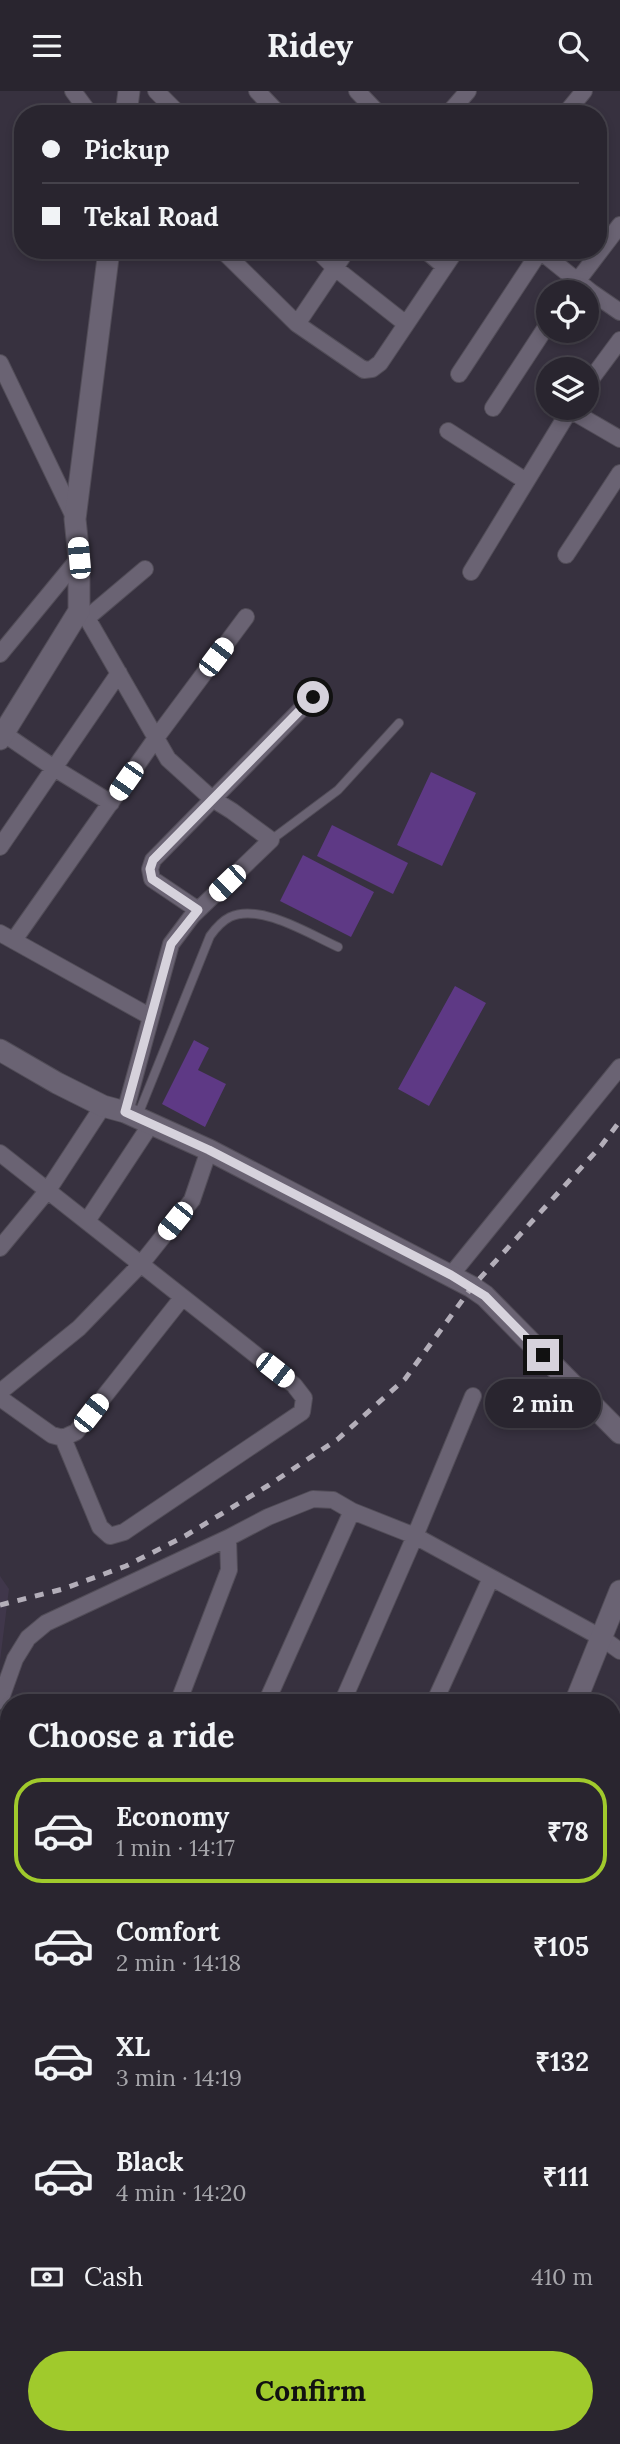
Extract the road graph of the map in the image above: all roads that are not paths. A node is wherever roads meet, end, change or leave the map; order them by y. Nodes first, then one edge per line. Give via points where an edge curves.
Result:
1 (156, 91) edge
2 (257, 91) edge
3 (357, 91) edge
4 (468, 91) edge
5 (584, 91) edge
6 (170, 105) edge
7 (270, 105) edge
8 (370, 105) edge
9 (456, 105) edge
10 (572, 105) edge
11 (620, 225) edge
12 (607, 242) edge
13 (108, 259) edge
14 (231, 259) edge
15 (326, 259) edge
16 (341, 259) edge
17 (436, 259) edge
18 (449, 259) edge
19 (535, 259) edge
20 (547, 259) edge
21 (593, 259) edge
22 (444, 266) junction
23 (335, 268) junction
24 (567, 280) edge
25 (577, 280) edge
26 (599, 301) edge
27 (620, 312) edge
28 (297, 324) junction
29 (406, 324) junction
30 (620, 340) edge
31 (536, 343) edge
32 (0, 363) edge
33 (599, 368) edge
34 (459, 373) dead end
35 (6, 391) edge
36 (494, 408) dead end
37 (563, 420) edge
38 (588, 420) edge
39 (448, 431) dead end
40 (620, 439) edge
41 (620, 473) edge
42 (526, 481) junction
43 (75, 519) junction
44 (566, 555) dead end
45 (79, 558) junction
46 (145, 569) dead end
47 (471, 572) dead end
48 (83, 615) junction
49 (246, 617) dead end
50 (0, 654) edge
51 (119, 673) junction
52 (313, 697) dead end
53 (398, 723) dead end
54 (1, 734) edge
55 (156, 738) junction
56 (54, 768) junction
57 (211, 799) junction
58 (111, 803) junction
59 (271, 840) junction
60 (0, 847) edge
61 (198, 910) junction
62 (7, 937) edge
63 (338, 947) dead end
64 (151, 1017) junction
65 (0, 1050) edge
66 (620, 1067) edge
67 (103, 1106) junction
68 (137, 1118) junction
69 (209, 1150) junction
70 (0, 1153) edge
71 (48, 1190) junction
72 (87, 1221) junction
73 (0, 1248) edge
74 (141, 1264) junction
75 (451, 1275) junction
76 (182, 1297) junction
77 (0, 1392) edge
78 (473, 1396) dead end
79 (0, 1398) edge
80 (620, 1433) edge
81 (63, 1438) junction
82 (352, 1511) junction
83 (415, 1537) junction
84 (229, 1538) junction
85 (491, 1579) junction
86 (620, 1591) edge
87 (602, 1638) junction
88 (620, 1651) edge
89 (7, 1694) edge
90 (181, 1694) edge
91 (270, 1694) edge
92 (346, 1694) edge
93 (438, 1694) edge
94 (579, 1694) edge

1 - 6 street
2 - 7 street
3 - 8 street
4 - 9 street
5 - 10 street
11 - 12 street
13 - 43 main road
14 - 28 street
15 - 23 street
16 - 23 street
17 - 22 street
18 - 22 street
19 - 34 street
20 - 24 street
21 - 25 street
22 - 29 street
23 - 28 street
23 - 29 street
26 - 27 street
28 - 29 street via 364,370 380,363
30 - 33 street
31 - 36 street
32 - 35 street
35 - 43 street
37 - 42 street
38 - 40 street
39 - 42 street
41 - 44 street
42 - 47 street
43 - 45 main road
45 - 48 main road
45 - 50 street
46 - 48 street
48 - 51 street
48 - 54 main road
49 - 55 street
51 - 55 street
51 - 56 street
52 - 57 street
53 - 59 lane via 338,790
54 - 56 street
55 - 57 street via 168,759
55 - 58 street
56 - 58 street
56 - 60 street
57 - 59 street
57 - 61 street via 153,860 150,869 152,879
58 - 62 street
59 - 61 street
61 - 64 street via 171,944
62 - 64 street
63 - 68 lane via 256,912 230,916 218,926
64 - 68 street
65 - 67 main road
66 - 75 street
67 - 68 main road
67 - 71 street
68 - 69 main road
68 - 72 street
69 - 74 street via 192,1200
69 - 75 main road
70 - 71 street
71 - 72 street
71 - 73 street
72 - 74 street
74 - 76 street
74 - 77 street via 79,1328
75 - 80 main road via 485,1296
76 - 81 street via 76,1432
76 - 81 street via 294,1385 304,1398 302,1412 124,1532 110,1536 100,1527
78 - 83 street
79 - 81 street
82 - 83 street
82 - 84 street via 333,1500 313,1499
82 - 91 street
83 - 85 street
83 - 92 street
84 - 89 street via 46,1623 28,1638 15,1659
84 - 90 street via 229,1570
85 - 87 street
85 - 93 street
86 - 87 main road
87 - 88 street
87 - 94 main road

